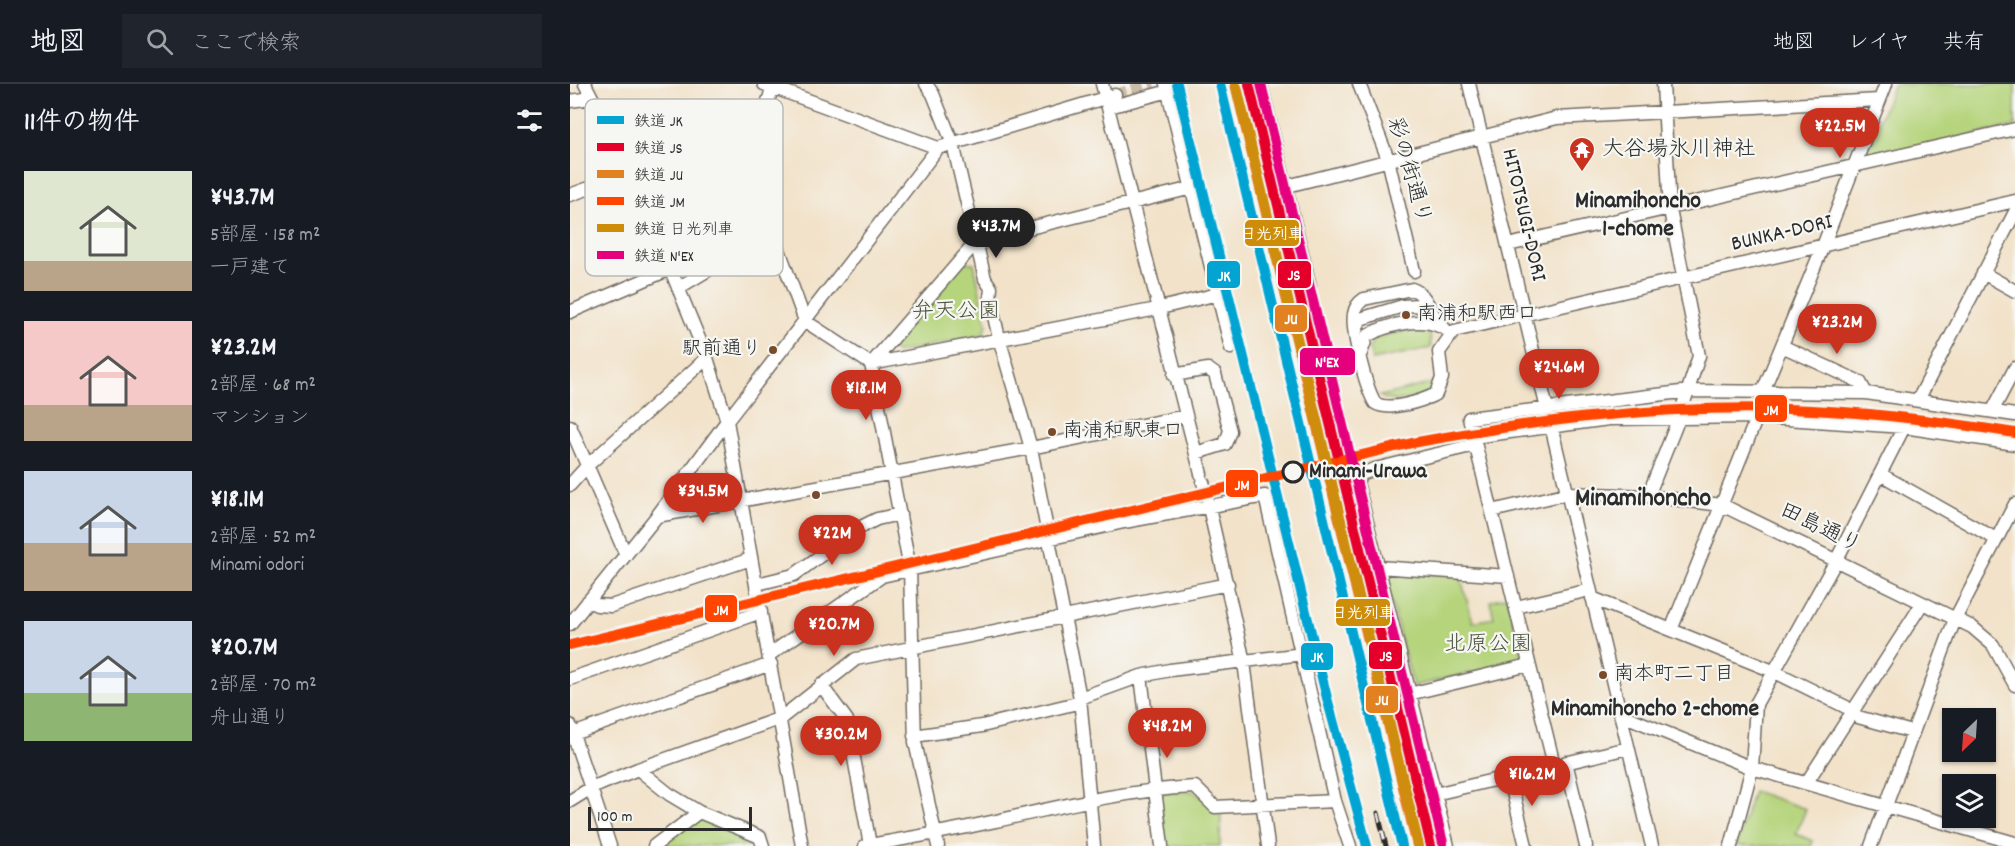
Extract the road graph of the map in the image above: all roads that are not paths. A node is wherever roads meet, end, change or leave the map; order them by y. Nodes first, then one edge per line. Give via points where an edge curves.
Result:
1 (585, 84) edge
2 (926, 84) edge
3 (1102, 84) edge
4 (1261, 84) edge
5 (1359, 84) edge
6 (1469, 84) edge
7 (1663, 84) edge
8 (1886, 84) edge
9 (770, 85) edge
10 (1168, 87) edge
11 (592, 98) joint
12 (1110, 100) junction
13 (1879, 100) junction
14 (570, 101) edge
15 (1665, 111) junction
16 (2015, 129) edge
17 (1483, 136) junction
18 (953, 144) junction
19 (938, 148) junction
20 (1388, 159) junction
21 (1854, 166) junction
22 (1287, 186) junction
23 (1192, 188) junction
24 (585, 189) edge
25 (570, 195) edge
26 (2015, 201) edge
27 (1133, 203) junction
28 (1670, 210) junction
29 (2015, 212) edge
30 (977, 241) junction
31 (1508, 245) junction
32 (1823, 246) junction
33 (783, 262) edge
34 (1413, 271) dead end
35 (1983, 273) junction
36 (654, 276) edge
37 (673, 276) edge
38 (698, 276) edge
39 (1683, 278) junction
40 (1310, 286) dead end
41 (678, 288) junction
42 (2015, 291) edge
43 (1218, 294) junction
44 (1159, 308) junction
45 (570, 312) edge
46 (1524, 314) junction
47 (805, 321) junction
48 (1450, 330) junction
49 (999, 338) junction
50 (1782, 346) junction
51 (1231, 348) dead end
52 (1361, 355) junction
53 (706, 357) junction
54 (870, 364) junction
55 (2015, 368) edge
56 (1174, 375) junction
57 (1689, 391) junction
58 (1763, 391) junction
59 (1866, 393) junction
60 (1918, 400) junction
61 (1545, 406) junction
62 (1993, 410) junction
63 (2015, 415) edge
64 (1185, 416) junction
65 (1757, 417) junction
66 (1679, 418) junction
67 (727, 421) junction
68 (570, 426) edge
69 (1551, 427) junction
70 (1904, 427) junction
71 (1474, 441) junction
72 (2015, 444) edge
73 (1030, 448) junction
74 (1196, 453) junction
75 (588, 465) junction
76 (892, 473) junction
77 (1880, 474) junction
78 (570, 485) edge
79 (1206, 492) junction
80 (1569, 493) junction
81 (1648, 496) junction
82 (742, 500) junction
83 (2015, 504) edge
84 (1722, 505) junction
85 (1492, 511) junction
86 (900, 514) junction
87 (657, 516) junction
88 (1996, 539) junction
89 (1048, 540) junction
90 (626, 555) junction
91 (752, 559) junction
92 (1837, 559) junction
93 (1378, 567) junction
94 (910, 569) junction
95 (1508, 576) junction
96 (757, 584) junction
97 (1228, 584) junction
98 (1591, 594) junction
99 (588, 601) junction
100 (1922, 604) junction
101 (1516, 607) junction
102 (761, 612) junction
103 (1063, 618) junction
104 (1955, 620) junction
105 (570, 624) edge
106 (1671, 630) junction
107 (912, 646) junction
108 (1303, 654) junction
109 (770, 659) junction
110 (1244, 662) junction
111 (1529, 665) junction
112 (1773, 671) junction
113 (1141, 676) junction
114 (570, 679) edge
115 (821, 685) junction
116 (2015, 685) edge
117 (1409, 694) junction
118 (1080, 698) junction
119 (1851, 712) junction
120 (1620, 714) junction
121 (781, 718) junction
122 (571, 729) edge
123 (1912, 732) junction
124 (914, 736) junction
125 (1628, 748) junction
126 (1566, 762) junction
127 (1554, 765) junction
128 (1752, 768) junction
129 (638, 769) junction
130 (1509, 776) junction
131 (1807, 782) junction
132 (591, 788) junction
133 (1155, 789) junction
134 (1435, 794) junction
135 (1090, 800) junction
136 (570, 801) edge
137 (1335, 801) junction
138 (1886, 804) junction
139 (1263, 807) junction
140 (699, 813) junction
141 (937, 840) edge
142 (2015, 843) edge
143 (867, 845) edge
144 (610, 846) edge
145 (654, 846) edge
146 (763, 846) edge
147 (802, 846) edge
148 (1094, 846) edge
149 (1162, 846) edge
150 (1268, 846) edge
151 (1350, 846) edge
152 (1448, 846) edge
153 (1526, 846) edge
154 (1586, 846) edge
155 (1652, 846) edge
156 (1731, 846) edge
157 (1871, 846) edge

1 - 11 street
2 - 18 street
3 - 12 street
4 - 22 street
5 - 20 street, 彩の街通り
6 - 17 street, HITOTSUGI-DORI
7 - 15 street
8 - 13 street
9 - 19 street
10 - 12 street
10 - 23 street
11 - 14 street
12 - 18 street
12 - 27 street
13 - 15 street
13 - 21 street
15 - 17 street via 1557,118
15 - 28 street
16 - 21 street
17 - 20 street
17 - 31 street, HITOTSUGI-DORI
18 - 19 street
18 - 30 street
19 - 47 street
20 - 22 street
20 - 34 street, 彩の街通り
21 - 28 street
21 - 32 street
22 - 40 street
23 - 27 street
23 - 43 street
24 - 25 street
26 - 32 street, BUNKA-DORI
27 - 30 street
27 - 44 street
28 - 31 street
28 - 39 street
29 - 35 street
30 - 49 street via 985,279 991,288
30 - 54 street
31 - 46 street, HITOTSUGI-DORI
32 - 39 street, BUNKA-DORI
32 - 50 street
33 - 47 street
35 - 42 street
35 - 60 street
36 - 45 street
37 - 41 street
38 - 41 street
39 - 46 street, BUNKA-DORI
39 - 57 street via 1699,356
41 - 53 street
43 - 44 street
43 - 51 street
44 - 49 street
44 - 56 street
46 - 48 street, BUNKA-DORI
46 - 61 street, HITOTSUGI-DORI
47 - 54 street
47 - 67 street
48 - 52 street via 1425,321 1380,330 1367,336
48 - 52 street via 1432,315 1423,295 1405,289 1358,303 1354,312 1355,333
48 - 52 street via 1439,352 1440,389 1429,397 1391,406 1378,405 1371,397
49 - 54 street
49 - 73 street
50 - 58 street
50 - 59 street via 1860,382
53 - 67 street
53 - 75 street
54 - 76 street
55 - 62 street
56 - 64 street
56 - 74 street via 1208,369 1215,374 1230,431 1225,444
57 - 58 street
57 - 61 street
57 - 66 street
58 - 59 street
59 - 60 street
60 - 62 street
61 - 69 street, HITOTSUGI-DORI
61 - 71 street via 1469,418
62 - 63 street
64 - 73 street
64 - 74 street
65 - 66 street
65 - 70 street
65 - 84 street
66 - 69 street via 1609,419
66 - 81 street
67 - 82 street
67 - 87 street
68 - 75 street
69 - 71 street
69 - 80 street, HITOTSUGI-DORI
70 - 72 street
70 - 77 street
71 - 85 street
71 - 93 street via 1361,474 1357,482
73 - 76 street
73 - 89 street
74 - 79 street
75 - 78 street
75 - 90 street
76 - 82 street
76 - 86 street
77 - 88 street
77 - 92 street
79 - 89 street
79 - 97 street
79 - 108 street via 1265,496
80 - 81 street, 田島通り
80 - 85 street, 田島通り
80 - 98 street, HITOTSUGI-DORI
81 - 84 street, 田島通り
82 - 87 street
82 - 91 street
83 - 88 street
84 - 92 street, 田島通り
84 - 106 street
85 - 95 street
86 - 94 street
86 - 96 street via 857,529 794,574
87 - 90 street
88 - 104 street
89 - 94 street
89 - 103 street
90 - 99 street
91 - 96 street
91 - 99 street via 611,606
92 - 100 street, 田島通り
92 - 112 street
93 - 95 street
93 - 117 street
94 - 107 street
94 - 109 street via 882,576
95 - 101 street
96 - 102 street
97 - 103 street
97 - 110 street
98 - 101 street
98 - 106 street
98 - 120 street, HITOTSUGI-DORI
99 - 105 street
100 - 104 street, 田島通り
100 - 119 street
101 - 111 street
102 - 109 street
102 - 114 street
103 - 107 street
103 - 118 street
104 - 116 street, 田島通り via 1972,627 1994,645
104 - 123 street
106 - 112 street
107 - 115 street via 856,659
107 - 124 street
108 - 110 street
108 - 137 street
109 - 121 street
109 - 122 street
110 - 113 street
110 - 139 street
111 - 117 street
111 - 127 street
112 - 119 street
112 - 128 street via 1756,704
113 - 118 street
113 - 133 street
115 - 121 street
115 - 143 street via 847,720
117 - 134 street
118 - 124 street via 1077,702 982,726
118 - 135 street
119 - 123 street
119 - 131 street
120 - 125 street, HITOTSUGI-DORI
120 - 128 street
121 - 129 street
121 - 147 street
122 - 132 street
123 - 138 street
124 - 141 street
125 - 126 street
125 - 155 street, HITOTSUGI-DORI
126 - 127 street
126 - 154 street
127 - 130 street
128 - 131 street
128 - 156 street
129 - 132 street
129 - 140 street
130 - 134 street
130 - 153 street
131 - 138 street
132 - 136 street
132 - 144 street
133 - 135 street
133 - 139 street via 1195,787 1215,807
133 - 149 street
134 - 152 street
135 - 141 street
135 - 148 street
137 - 139 street
137 - 151 street
138 - 142 street
138 - 157 street
139 - 150 street
140 - 145 street
140 - 146 street via 760,837
141 - 143 street

